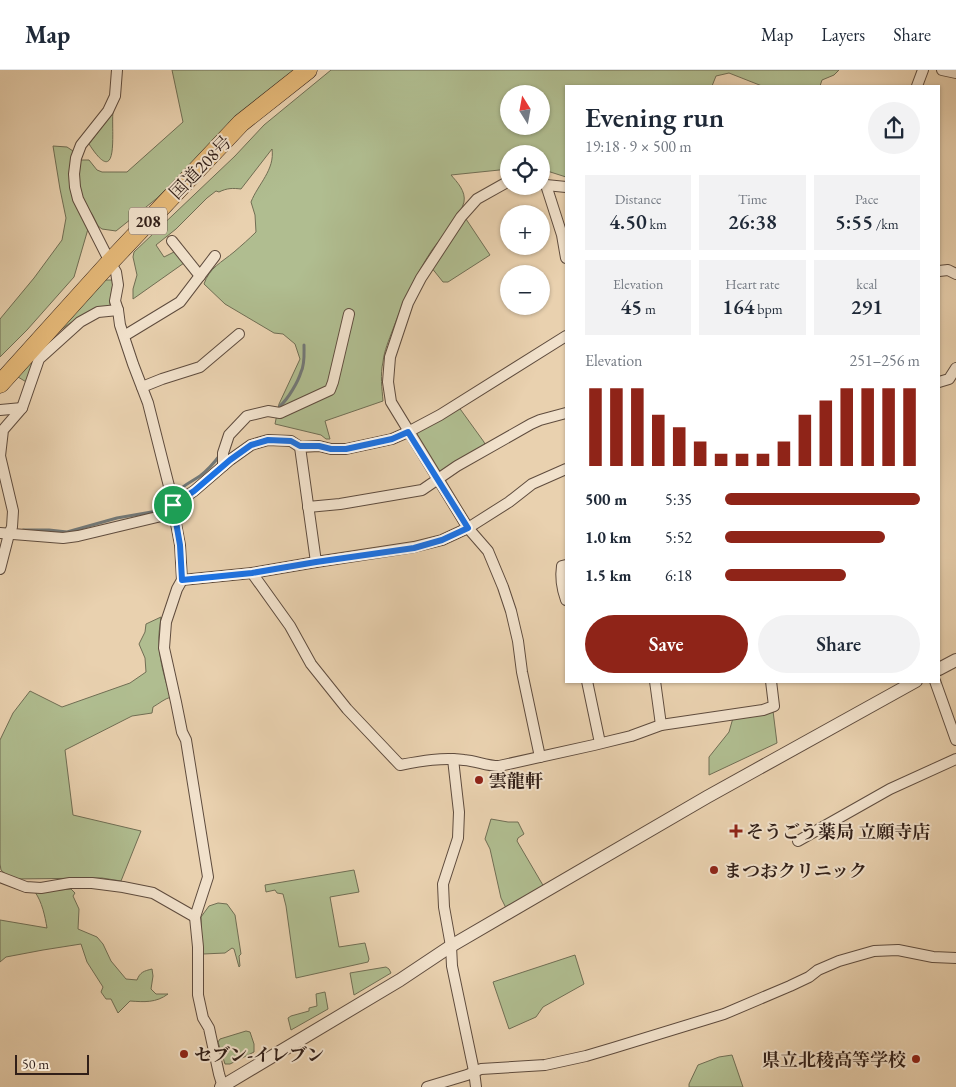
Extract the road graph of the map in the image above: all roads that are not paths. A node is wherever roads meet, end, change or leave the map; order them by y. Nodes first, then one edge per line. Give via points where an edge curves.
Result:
1 (117, 70) edge
2 (308, 70) edge
3 (922, 70) edge
4 (942, 70) edge
5 (956, 73) edge
6 (917, 85) edge
7 (550, 185) edge
8 (500, 186) edge
9 (565, 187) edge
10 (548, 195) edge
11 (172, 241) dead end
12 (565, 252) edge
13 (215, 256) dead end
14 (110, 262) junction
15 (940, 270) edge
16 (956, 274) edge
17 (200, 276) junction
18 (118, 310) junction
19 (349, 314) dead end
20 (239, 334) dead end
21 (124, 336) junction
22 (565, 337) edge
23 (956, 368) edge
24 (940, 382) edge
25 (0, 384) edge
26 (142, 387) junction
27 (22, 408) junction
28 (0, 410) edge
29 (565, 413) edge
30 (408, 432) junction
31 (300, 446) junction
32 (223, 466) junction
33 (565, 469) edge
34 (438, 479) junction
35 (173, 507) junction
36 (308, 507) junction
37 (468, 528) junction
38 (4, 534) edge
39 (316, 562) junction
40 (565, 565) edge
41 (0, 569) edge
42 (252, 573) junction
43 (182, 580) junction
44 (565, 597) edge
45 (956, 660) edge
46 (940, 668) edge
47 (587, 683) edge
48 (655, 683) edge
49 (771, 683) edge
50 (912, 683) edge
51 (936, 683) edge
52 (661, 726) junction
53 (956, 740) edge
54 (600, 743) junction
55 (540, 757) junction
56 (453, 759) junction
57 (956, 759) edge
58 (798, 841) dead end
59 (0, 877) edge
60 (195, 917) junction
61 (451, 946) junction
62 (956, 958) edge
63 (474, 1071) junction
64 (222, 1087) edge
65 (427, 1087) edge
66 (476, 1087) edge

1 - 14 street via 115,96 108,111 81,145 74,174 78,199
2 - 14 highway, 国道208号 / 208 via 241,123
3 - 6 street
4 - 5 street
7 - 9 street
8 - 30 street via 477,199 461,217 408,303 390,357 388,382 391,402
10 - 12 street
11 - 17 street
13 - 17 street
14 - 18 street via 116,272 115,301
14 - 25 highway, 国道208号 / 208
15 - 16 street
17 - 21 street via 180,302
18 - 21 street
18 - 27 street via 98,312 80,322 39,359
19 - 32 street via 330,390 280,413 247,416 229,434
20 - 26 street via 200,367
21 - 26 street
22 - 30 street
23 - 24 street via 949,379
26 - 35 street
27 - 28 street
27 - 38 street via 3,430 0,456 13,511 12,527
29 - 34 street via 531,424
30 - 31 street via 392,439 346,449
30 - 34 street
31 - 32 street via 291,441 268,440 251,445
31 - 36 street
32 - 35 street
33 - 37 street via 532,484
34 - 36 street via 422,490
34 - 37 street
35 - 38 street via 78,536
35 - 43 street
36 - 39 street
37 - 39 street via 414,548
37 - 55 street via 488,551 511,611
38 - 41 street
39 - 42 street
40 - 44 street via 561,575
42 - 43 street
42 - 56 street via 290,626 311,664 347,709 400,765
43 - 60 street via 166,622 164,648 186,740 208,877
45 - 46 street
47 - 54 street
48 - 52 street
49 - 52 street via 774,706
50 - 61 street via 706,797
51 - 53 street
52 - 54 street
54 - 55 street
55 - 56 street via 499,766
56 - 61 street via 459,812 458,838 443,884
57 - 58 street via 890,789
59 - 60 street via 26,887 92,883 124,887 153,894
60 - 64 street via 198,996
61 - 63 street via 452,966
61 - 64 street
62 - 63 street via 898,950 874,951 839,961 724,1014 613,1048 545,1065
63 - 65 street
63 - 66 street

